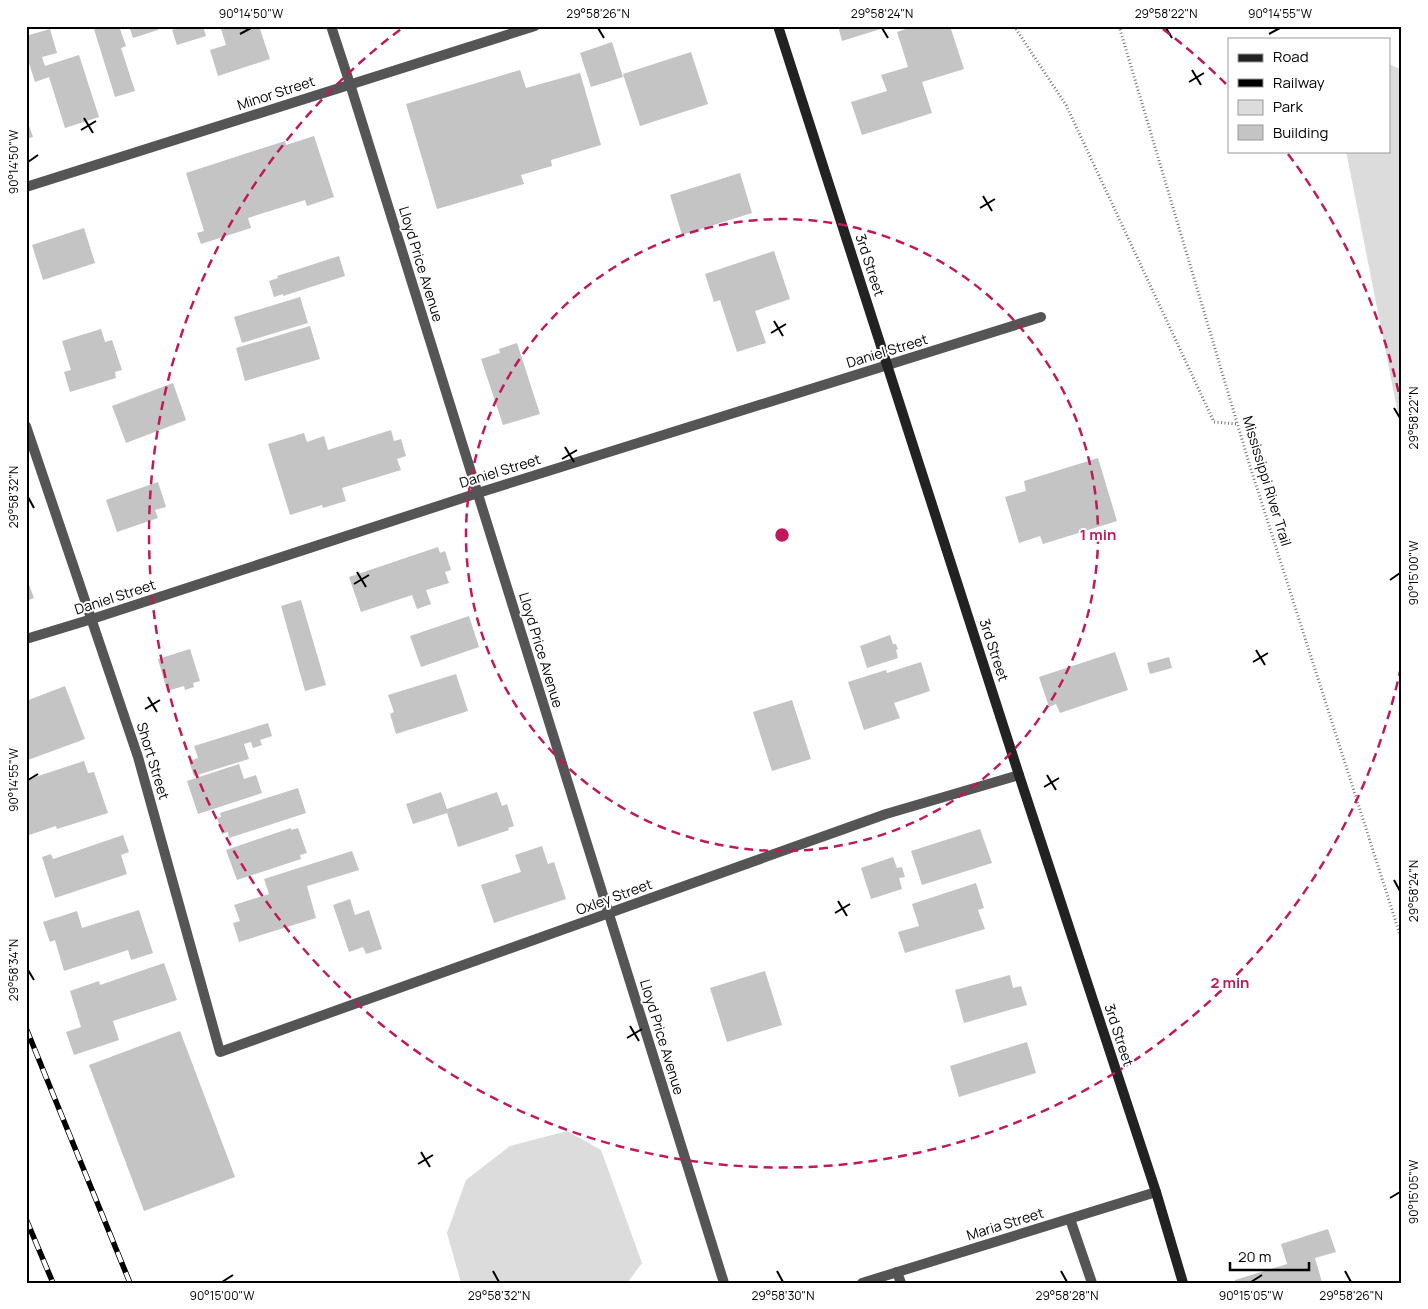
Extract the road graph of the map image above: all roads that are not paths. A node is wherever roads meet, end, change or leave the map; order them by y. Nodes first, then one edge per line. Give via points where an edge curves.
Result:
1 (331, 26) edge
2 (535, 26) edge
3 (778, 26) edge
4 (350, 84) junction
5 (26, 187) edge
6 (1041, 317) dead end
7 (888, 365) junction
8 (26, 426) edge
9 (478, 493) junction
10 (92, 619) junction
11 (26, 639) edge
12 (1019, 775) junction
13 (609, 913) junction
14 (220, 1052) joint
15 (1156, 1192) junction
16 (1070, 1219) junction
17 (897, 1272) junction
18 (724, 1283) edge
19 (862, 1283) edge
20 (901, 1283) edge
21 (1092, 1283) edge
22 (1183, 1283) edge

1 - 4 street, Lloyd Price Avenue
2 - 4 street, Minor Street
3 - 7 main road, 3rd Street
4 - 5 street, Minor Street
4 - 9 street, Lloyd Price Avenue
6 - 7 street, Daniel Street
7 - 9 street, Daniel Street
7 - 12 main road, 3rd Street
8 - 10 street, Short Street
9 - 10 street, Daniel Street
9 - 13 street, Lloyd Price Avenue
10 - 11 street, Daniel Street
10 - 14 street, Short Street via 138,758
12 - 13 street, Oxley Street via 886,814
12 - 15 main road, 3rd Street
13 - 14 street, Oxley Street
13 - 18 street, Lloyd Price Avenue
15 - 16 street, Maria Street
15 - 22 main road, 3rd Street
16 - 17 street, Maria Street
16 - 21 street
17 - 19 street, Maria Street
17 - 20 street

